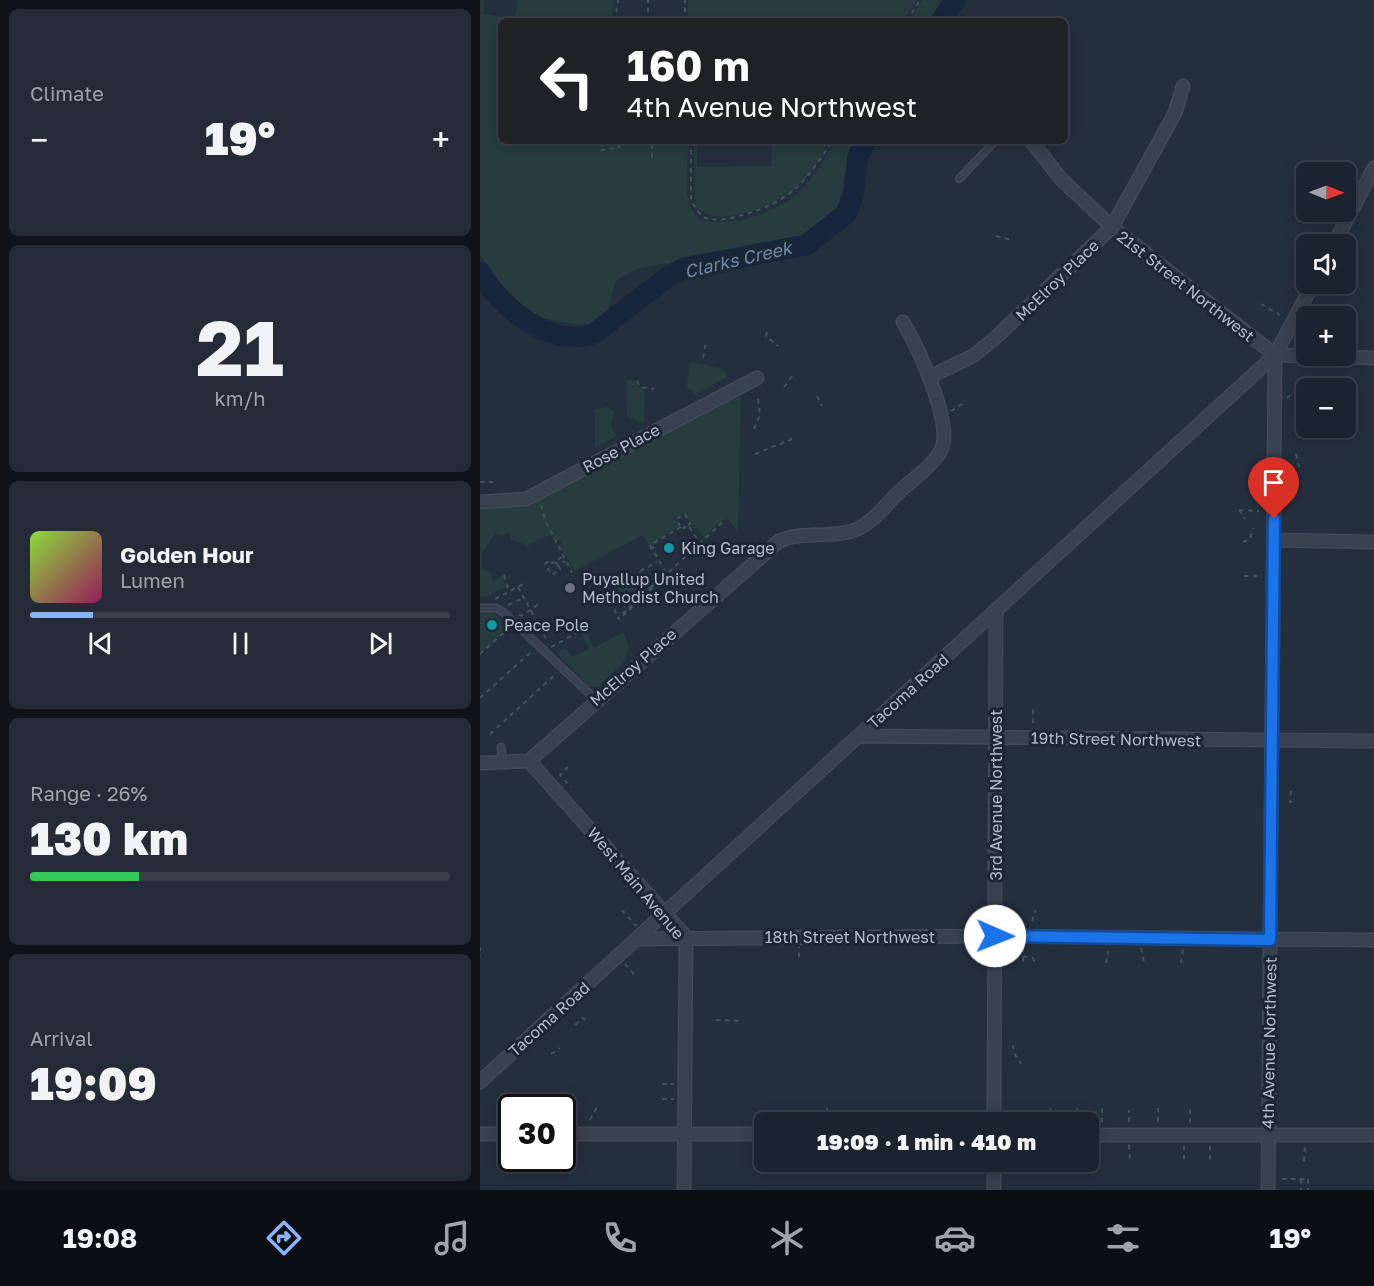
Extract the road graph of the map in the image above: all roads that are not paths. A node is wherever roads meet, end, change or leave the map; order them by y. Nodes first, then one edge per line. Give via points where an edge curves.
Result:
1 (1183, 87) dead end
2 (992, 144) edge
3 (1033, 144) edge
4 (1374, 168) edge
5 (959, 179) dead end
6 (1112, 227) junction
7 (1339, 234) edge
8 (1308, 294) edge
9 (903, 322) dead end
10 (1275, 356) junction
11 (1374, 358) edge
12 (929, 377) junction
13 (757, 378) dead end
14 (480, 502) edge
15 (1274, 540) junction
16 (1374, 542) edge
17 (480, 608) edge
18 (996, 611) junction
19 (596, 700) junction
20 (859, 736) junction
21 (996, 737) junction
22 (1272, 740) junction
23 (1374, 741) edge
24 (501, 747) dead end
25 (530, 761) junction
26 (480, 763) edge
27 (503, 763) junction
28 (665, 912) junction
29 (639, 936) junction
30 (995, 936) junction
31 (686, 938) junction
32 (1270, 940) junction
33 (1374, 940) edge
34 (480, 1082) edge
35 (994, 1112) edge
36 (480, 1122) edge
37 (498, 1130) edge
38 (480, 1134) edge
39 (498, 1134) edge
40 (576, 1134) edge
41 (684, 1134) junction
42 (754, 1134) edge
43 (1099, 1135) edge
44 (1374, 1135) edge
45 (1269, 1136) junction
46 (994, 1172) edge
47 (684, 1190) edge
48 (994, 1190) edge
49 (1268, 1190) edge

1 - 6 street, McElroy Place via 1175,113
2 - 5 lane
3 - 6 street, 21st Street Northwest via 1062,180
4 - 7 street
6 - 10 street, 21st Street Northwest
6 - 12 street, McElroy Place via 993,340 973,356
8 - 10 street, Tacoma Road
9 - 12 street, McElroy Place
10 - 11 street
10 - 15 street, 4th Avenue Northwest
10 - 18 street, Tacoma Road
12 - 19 street, McElroy Place via 944,433 941,450 933,459 861,527 841,533 797,534 779,542
13 - 14 street, Rose Place via 537,494 517,502
15 - 16 street
15 - 22 street, 4th Avenue Northwest
17 - 19 lane via 500,610
18 - 20 street, Tacoma Road
18 - 21 street, 3rd Avenue Northwest
19 - 25 street, McElroy Place
20 - 21 street, 19th Street Northwest
20 - 28 street, Tacoma Road
21 - 22 street, 19th Street Northwest
21 - 30 street, 3rd Avenue Northwest
22 - 23 street, 19th Street Northwest
22 - 32 street, 4th Avenue Northwest
24 - 27 lane
25 - 27 street
25 - 28 street, West Main Avenue
26 - 27 street
28 - 29 street, Tacoma Road
28 - 31 street, West Main Avenue
29 - 31 street, 18th Street Northwest
29 - 34 street, Tacoma Road
30 - 31 street, 18th Street Northwest
30 - 32 street, 18th Street Northwest
30 - 35 street, 3rd Avenue Northwest
31 - 41 street, West Main Avenue
32 - 33 street, 18th Street Northwest
32 - 45 street, 4th Avenue Northwest
36 - 37 street
38 - 39 street
40 - 41 street
41 - 42 street
41 - 47 street, West Main Avenue
43 - 45 street
44 - 45 street
45 - 49 street, 4th Avenue Northwest
46 - 48 street

